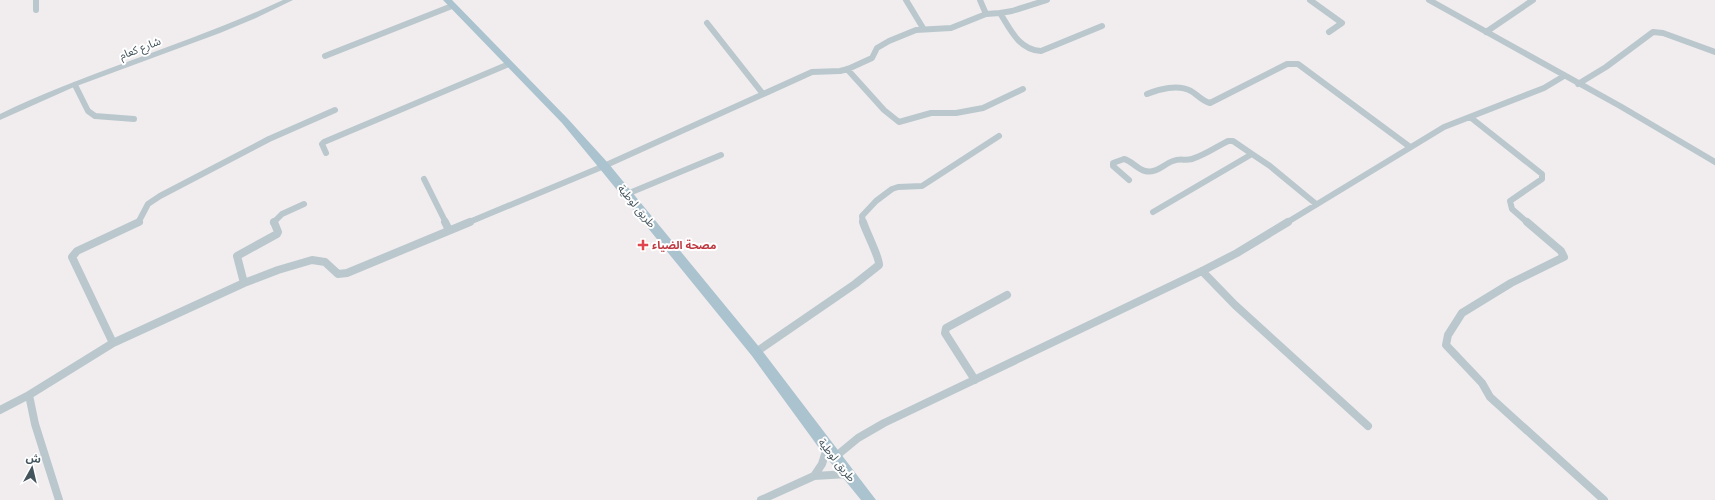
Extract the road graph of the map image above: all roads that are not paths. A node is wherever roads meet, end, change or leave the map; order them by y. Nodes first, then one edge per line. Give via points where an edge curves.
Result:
1 (36, 0) edge
2 (289, 0) edge
3 (906, 0) edge
4 (980, 0) edge
5 (1047, 0) edge
6 (1310, 0) edge
7 (1429, 0) edge
8 (1533, 0) edge
9 (450, 3) edge
10 (36, 10) dead end
11 (1000, 13) junction
12 (986, 14) junction
13 (707, 23) dead end
14 (1102, 26) dead end
15 (923, 28) junction
16 (1329, 32) dead end
17 (1486, 32) junction
18 (1715, 52) edge
19 (325, 56) dead end
20 (509, 64) junction
21 (847, 69) junction
22 (1564, 76) junction
23 (1578, 84) junction
24 (75, 85) junction
25 (1023, 89) dead end
26 (763, 94) junction
27 (1147, 94) dead end
28 (335, 110) dead end
29 (0, 117) edge
30 (1470, 117) junction
31 (134, 119) dead end
32 (999, 136) dead end
33 (1410, 147) junction
34 (326, 153) dead end
35 (1252, 154) junction
36 (720, 155) dead end
37 (1715, 162) edge
38 (604, 166) junction
39 (424, 179) dead end
40 (1129, 180) dead end
41 (627, 194) junction
42 (304, 204) dead end
43 (1316, 204) junction
44 (1153, 212) dead end
45 (449, 230) junction
46 (1202, 271) junction
47 (244, 283) junction
48 (1007, 295) dead end
49 (113, 344) junction
50 (756, 352) junction
51 (975, 380) junction
52 (30, 395) junction
53 (0, 410) edge
54 (1368, 426) dead end
55 (827, 448) junction
56 (835, 457) junction
57 (849, 474) junction
58 (814, 476) junction
59 (60, 500) edge
60 (761, 500) edge
61 (869, 500) edge
62 (1604, 500) edge

1 - 10 street
2 - 24 street, شارع كعام via 252,17
3 - 15 street
4 - 12 street
5 - 11 street
6 - 16 street via 1342,23
7 - 17 street
8 - 17 street
9 - 19 street
9 - 20 main road, طريق لوطية
11 - 12 street
11 - 14 street via 1022,44 1033,51 1041,51
12 - 15 street via 951,28
13 - 26 street
15 - 21 street via 889,41 877,48 872,58
17 - 22 street
18 - 23 street via 1663,33 1653,32
20 - 34 street via 324,142 322,144
20 - 38 main road, طريق لوطية via 565,121
21 - 25 street via 884,110 896,121 901,122 931,113 956,113 983,108
21 - 26 street via 816,70
22 - 23 street
22 - 30 street via 1544,88
23 - 37 street
24 - 29 street, شارع كعام
24 - 31 street via 88,111 95,116
26 - 38 street
27 - 33 street via 1163,88 1185,89 1210,103 1287,64 1298,64
28 - 49 street via 269,139 160,196 149,203 138,223 77,250 72,257
30 - 33 street via 1444,127
30 - 62 street via 1542,174 1542,179 1510,201 1510,205 1564,257 1511,283 1462,313 1448,335 1446,345 1482,383 1490,397
32 - 50 street via 922,186 892,189 876,201 862,216 864,230 880,260 879,265
33 - 43 street
35 - 40 street via 1233,141 1228,141 1190,160 1177,159 1150,172 1126,158 1118,158 1113,166
35 - 43 street
35 - 44 street
36 - 41 street
38 - 41 main road, طريق لوطية
38 - 45 street
39 - 45 street
41 - 50 main road, طريق لوطية
42 - 47 street via 275,220 273,224 277,234 237,256
43 - 46 street via 1237,253
45 - 47 street via 343,275 338,274 325,262 312,260
46 - 51 street
46 - 54 street via 1235,305
47 - 49 street
48 - 51 street via 946,328 945,332
49 - 52 street
50 - 55 main road, طريق لوطية
51 - 56 street via 884,423 858,438
52 - 53 street
52 - 59 street via 35,424
55 - 56 main road, طريق لوطية
55 - 58 street via 822,464
56 - 57 main road, طريق لوطية
57 - 58 street
57 - 61 main road, طريق لوطية
58 - 60 street

